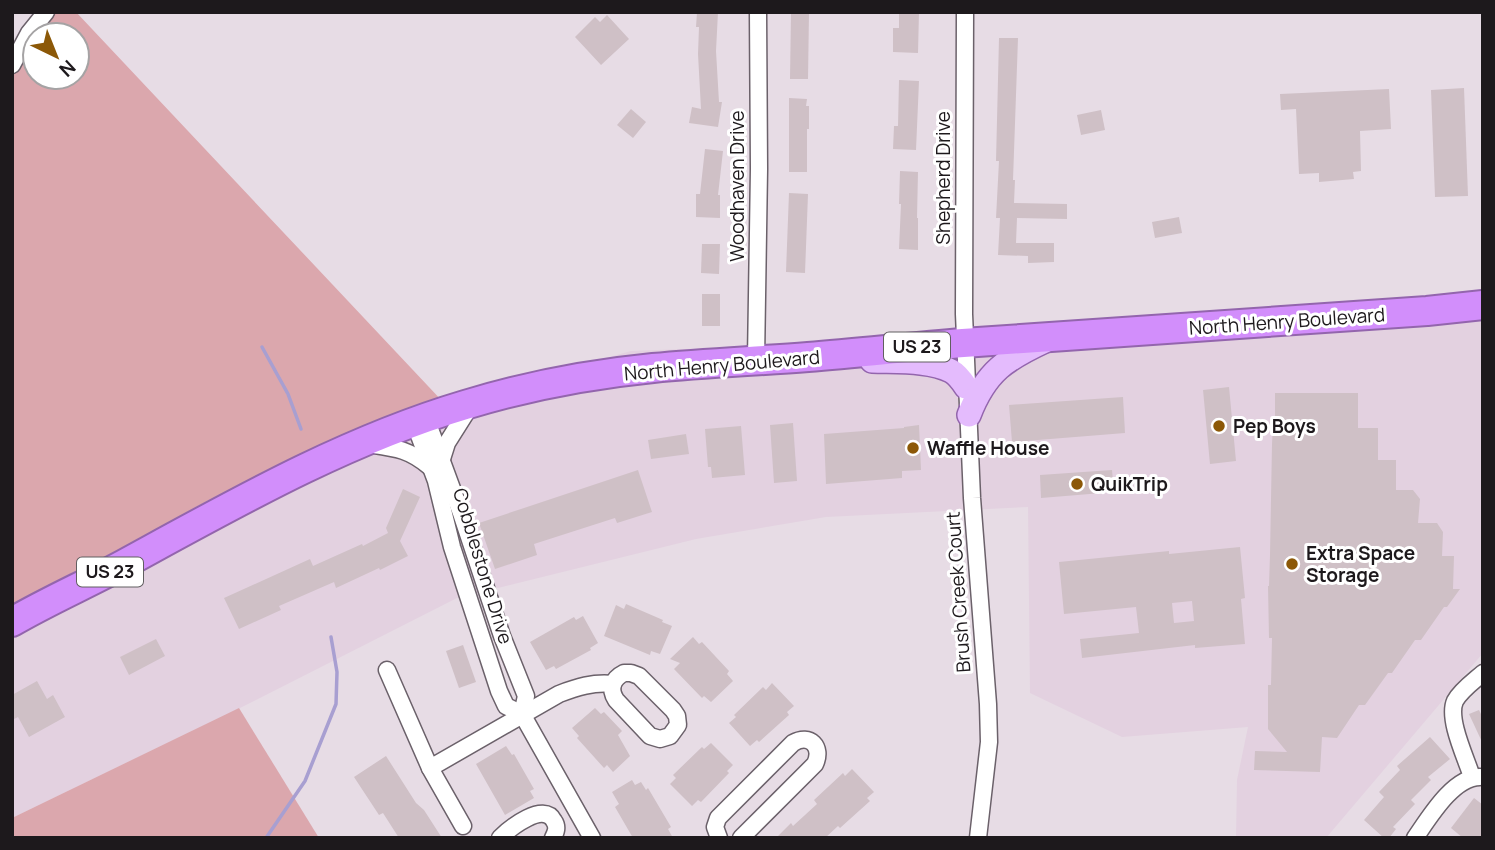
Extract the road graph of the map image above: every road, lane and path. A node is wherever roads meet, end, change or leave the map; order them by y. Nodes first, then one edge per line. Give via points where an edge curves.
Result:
1 (46, 12) edge
2 (758, 12) edge
3 (965, 12) edge
4 (12, 65) edge
5 (1483, 305) edge
6 (1052, 337) junction
7 (965, 343) junction
8 (806, 358) junction
9 (757, 360) junction
10 (966, 387) junction
11 (473, 403) junction
12 (969, 415) junction
13 (420, 420) junction
14 (362, 443) junction
15 (439, 472) junction
16 (12, 622) edge
17 (387, 670) dead end
18 (1483, 673) edge
19 (613, 684) junction
20 (522, 714) junction
21 (430, 768) junction
22 (766, 770) junction
23 (1477, 777) edge
24 (787, 792) junction
25 (574, 806) junction
26 (554, 820) junction
27 (463, 825) dead end
28 (717, 837) edge
29 (500, 838) edge
30 (553, 838) edge
31 (592, 838) edge
32 (741, 838) edge
33 (978, 838) edge
34 (1415, 838) edge

1 - 4 street
2 - 9 street, Woodhaven Drive
3 - 7 street, Shepherd Drive
5 - 6 highway, North Henry Boulevard / US 23
6 - 7 highway, North Henry Boulevard / US 23
6 - 12 main road via 998,367
7 - 8 highway, North Henry Boulevard / US 23
7 - 10 street, Brush Creek Court
8 - 9 highway, North Henry Boulevard / US 23
8 - 10 main road via 917,363 953,371
9 - 11 highway, North Henry Boulevard / US 23 via 637,370
10 - 12 street, Brush Creek Court
11 - 13 highway, North Henry Boulevard / US 23
11 - 15 street via 447,443
12 - 33 street, Brush Creek Court via 989,742
13 - 14 highway, North Henry Boulevard / US 23
13 - 15 street, Cobblestone Drive
14 - 15 street via 416,455
14 - 16 highway, North Henry Boulevard / US 23 via 297,471
15 - 20 street, Cobblestone Drive via 461,513 526,696
15 - 20 street, Cobblestone Drive via 452,547 499,691 506,706
17 - 21 street
18 - 23 street via 1453,708 1453,721
19 - 19 street via 616,700 650,736 662,739 673,734 678,725 676,714 639,676 622,674
19 - 20 street via 578,687
20 - 21 street
20 - 25 street, Cobblestone Drive
21 - 27 street
22 - 24 street
22 - 24 street via 796,741 813,743 816,762
22 - 28 street via 717,820
23 - 34 street via 1447,795
24 - 32 street
25 - 26 street
25 - 31 street, Cobblestone Drive
26 - 29 street via 537,813
26 - 30 street

